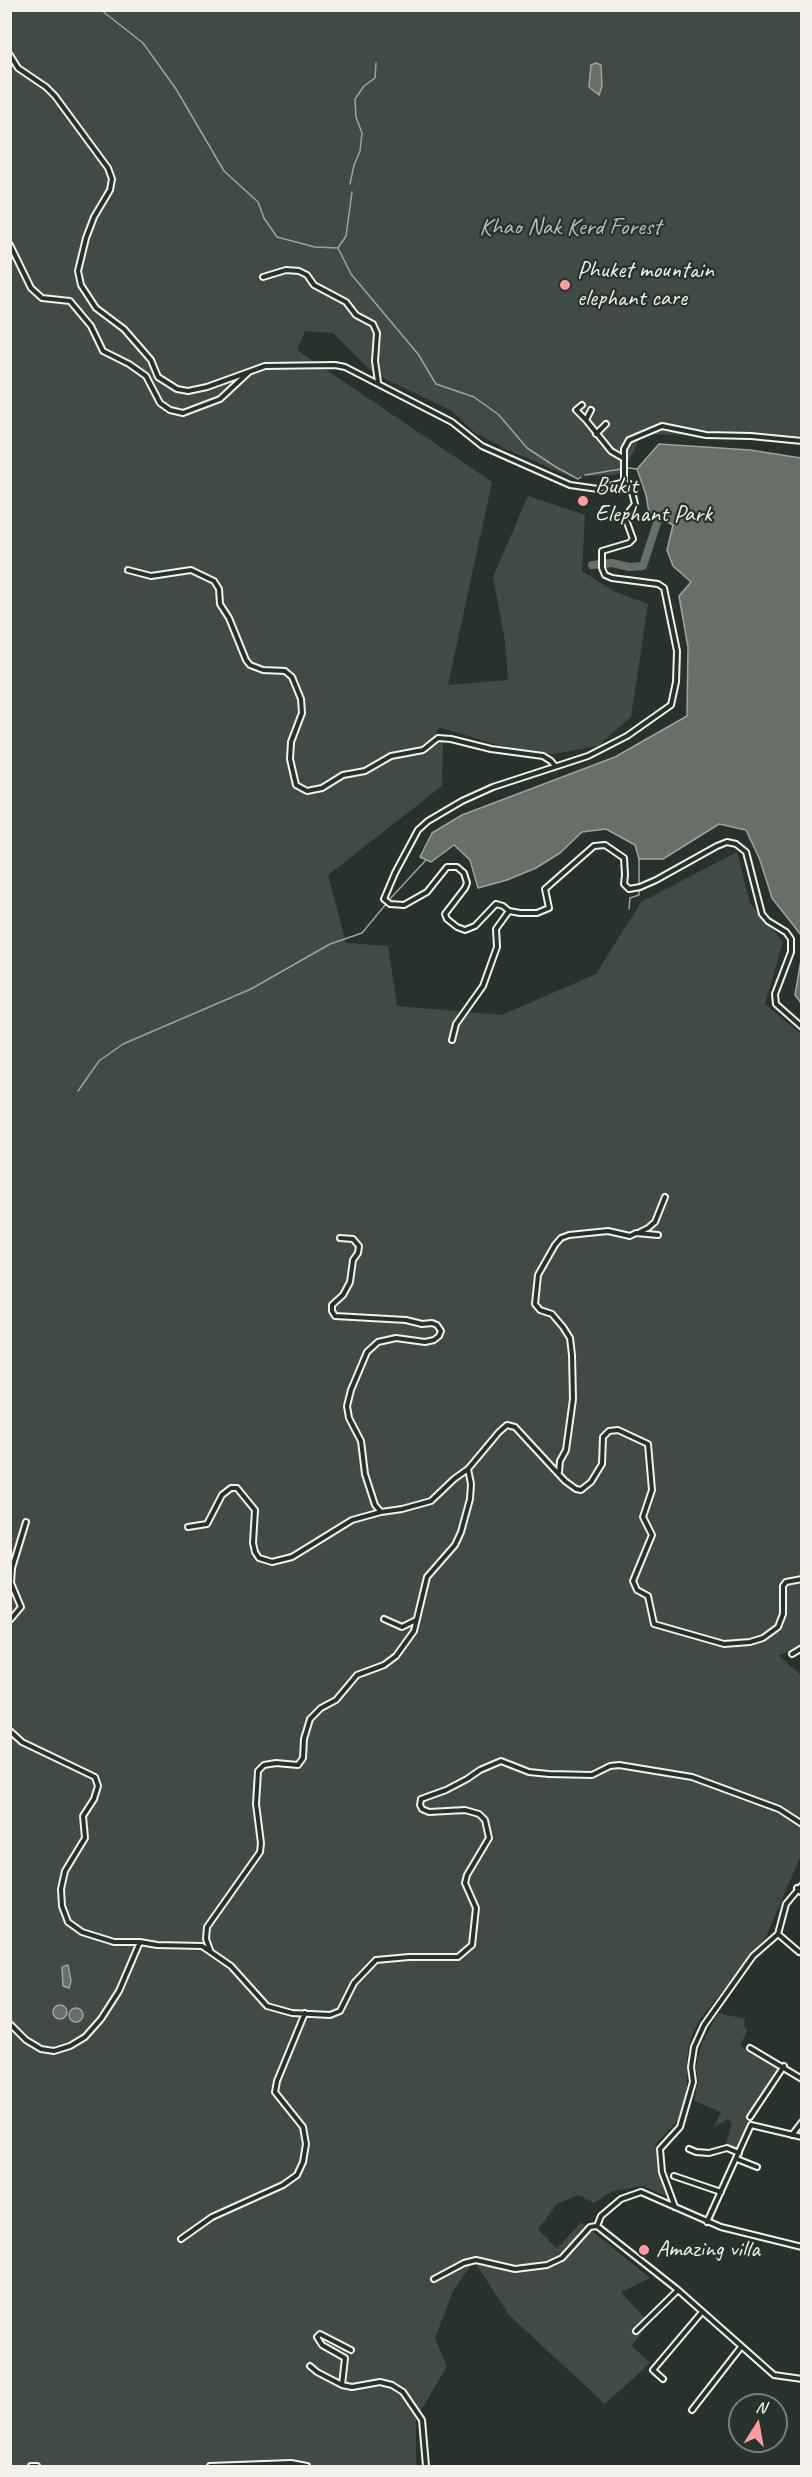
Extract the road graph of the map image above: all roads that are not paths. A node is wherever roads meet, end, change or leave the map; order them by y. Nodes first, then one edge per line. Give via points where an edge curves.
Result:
1 (10, 55) edge
2 (10, 245) edge
3 (262, 277) dead end
4 (249, 372) dead end
5 (379, 383) junction
6 (582, 405) dead end
7 (591, 410) dead end
8 (586, 420) junction
9 (606, 424) dead end
10 (596, 434) junction
11 (801, 441) edge
12 (623, 458) junction
13 (624, 482) junction
14 (128, 570) dead end
15 (555, 766) junction
16 (509, 911) junction
17 (801, 1027) edge
18 (452, 1040) dead end
19 (665, 1197) dead end
20 (636, 1233) junction
21 (658, 1234) dead end
22 (340, 1238) dead end
23 (468, 1469) junction
24 (559, 1474) junction
25 (381, 1512) junction
26 (26, 1522) dead end
27 (188, 1527) dead end
28 (801, 1579) edge
29 (384, 1619) dead end
30 (10, 1620) edge
31 (417, 1620) junction
32 (801, 1648) edge
33 (792, 1654) dead end
34 (10, 1731) edge
35 (801, 1824) edge
36 (799, 1886) edge
37 (801, 1893) edge
38 (778, 1934) junction
39 (140, 1942) junction
40 (210, 1950) junction
41 (799, 1952) dead end
42 (305, 2013) junction
43 (10, 2024) edge
44 (750, 2048) dead end
45 (784, 2066) junction
46 (801, 2079) edge
47 (750, 2117) dead end
48 (801, 2122) edge
49 (791, 2136) junction
50 (801, 2137) edge
51 (689, 2149) dead end
52 (740, 2153) junction
53 (737, 2159) junction
54 (757, 2167) dead end
55 (674, 2176) dead end
56 (721, 2192) junction
57 (676, 2208) junction
58 (707, 2222) junction
59 (597, 2226) junction
60 (182, 2239) dead end
61 (801, 2247) edge
62 (434, 2278) dead end
63 (678, 2290) junction
64 (702, 2312) junction
65 (636, 2331) dead end
66 (741, 2347) junction
67 (351, 2350) dead end
68 (310, 2366) dead end
69 (663, 2379) dead end
70 (801, 2379) edge
71 (342, 2385) junction
72 (692, 2410) dead end
73 (31, 2466) edge
74 (37, 2466) edge
75 (210, 2466) edge
76 (307, 2466) edge
77 (426, 2466) edge

1 - 5 street via 18,68 55,96 108,168 110,190 86,238 78,271 81,285 96,308 124,329 151,360 158,377 188,391 265,366 335,365
2 - 4 street via 31,288 42,298 70,301 91,326 103,351 146,376 160,403 170,410 183,413 220,399
3 - 5 street via 286,270 299,271 373,324
5 - 13 street via 452,422 482,446 570,485 598,489
6 - 8 street via 576,410
7 - 8 street
8 - 10 street
9 - 10 street
10 - 12 street via 610,451
11 - 12 street via 706,435 662,426 629,440
12 - 13 street
13 - 15 street via 635,496 635,504 625,517 633,538 629,543 602,551 602,568 612,578 664,588 677,651 674,697 671,705 627,736 588,756
14 - 15 street via 151,576 191,570 214,581 220,604 250,665 289,673 302,699 290,759 296,785 307,792 342,775 365,771 391,756 423,750 438,738 543,756
15 - 16 street via 473,796 429,821 418,830 384,899 390,904 404,905 428,892 452,866 466,877 465,888 445,914 457,927 471,928 496,904
16 - 17 street via 537,913 549,908 545,889 594,846 605,845 624,858 624,884 629,889 656,880 717,846 736,844 746,852 762,914 791,939 791,952 775,994 776,1004
16 - 18 street via 496,929 497,947 483,986 456,1024
19 - 20 street via 655,1222
20 - 21 street
20 - 24 street via 630,1236 608,1231 561,1238 538,1275 535,1304 552,1314 563,1327 570,1338 572,1355 573,1399
22 - 25 street via 353,1239 359,1246 350,1282 332,1305 336,1316 432,1323 441,1331 434,1340 425,1342 396,1338 378,1341 367,1352 351,1390 349,1418 361,1441 365,1474
23 - 24 street via 507,1425 515,1427
23 - 25 street via 431,1501
23 - 31 street via 470,1499 462,1532 427,1577
24 - 28 street via 576,1489 581,1490 591,1482 602,1464 603,1437 609,1431 618,1430 648,1444 652,1490 643,1517 652,1535 633,1581 637,1590 648,1596 654,1624 724,1644 763,1638 778,1627 783,1614 783,1586
25 - 27 street via 352,1520 292,1557 272,1562 259,1558 255,1552 255,1510 237,1488 222,1495 207,1524
26 - 30 street via 11,1583 21,1607
29 - 31 street via 402,1627
31 - 40 street via 396,1656 357,1675 336,1700 310,1719 303,1758 298,1765 276,1763 258,1771 260,1852 207,1927
32 - 33 street
34 - 39 street via 22,1742 95,1777 98,1786 82,1816 85,1838 66,1871 61,1889 68,1922 82,1932 114,1942
35 - 42 street via 779,1809 692,1777 641,1767 610,1766 592,1775 529,1772 501,1761 492,1764 468,1779 421,1798 420,1805 429,1812 465,1810 486,1820 489,1838 465,1883 476,1908 472,1945 458,1957 376,1960 354,1983 340,2011 330,2015
36 - 37 street
36 - 38 street via 786,1904
38 - 41 street
38 - 57 street via 753,1956 704,2025 694,2047 692,2088 680,2127 660,2149 662,2172
39 - 40 street via 202,1946
39 - 43 street via 119,1991 85,2037 54,2051 41,2049
40 - 42 street via 231,1966 267,2006
42 - 60 street via 275,2092 303,2127 306,2144 297,2175 212,2217
44 - 45 street
45 - 46 street
45 - 47 street
48 - 49 street
49 - 50 street
49 - 52 street via 751,2125
51 - 52 street via 709,2152 727,2148
52 - 53 street
53 - 54 street
53 - 56 street
55 - 56 street
56 - 58 street
57 - 58 street
57 - 59 street via 641,2192 621,2199 601,2216
58 - 61 street
59 - 62 street via 590,2227 562,2258 547,2265 515,2269 476,2260
59 - 63 street
63 - 64 street
63 - 65 street
64 - 66 street
64 - 69 street via 653,2370
66 - 70 street via 774,2375
66 - 72 street
67 - 71 street via 320,2334 317,2337 322,2345 345,2358
68 - 71 street
71 - 77 street via 380,2382 403,2392 422,2420
73 - 74 street
75 - 76 street

